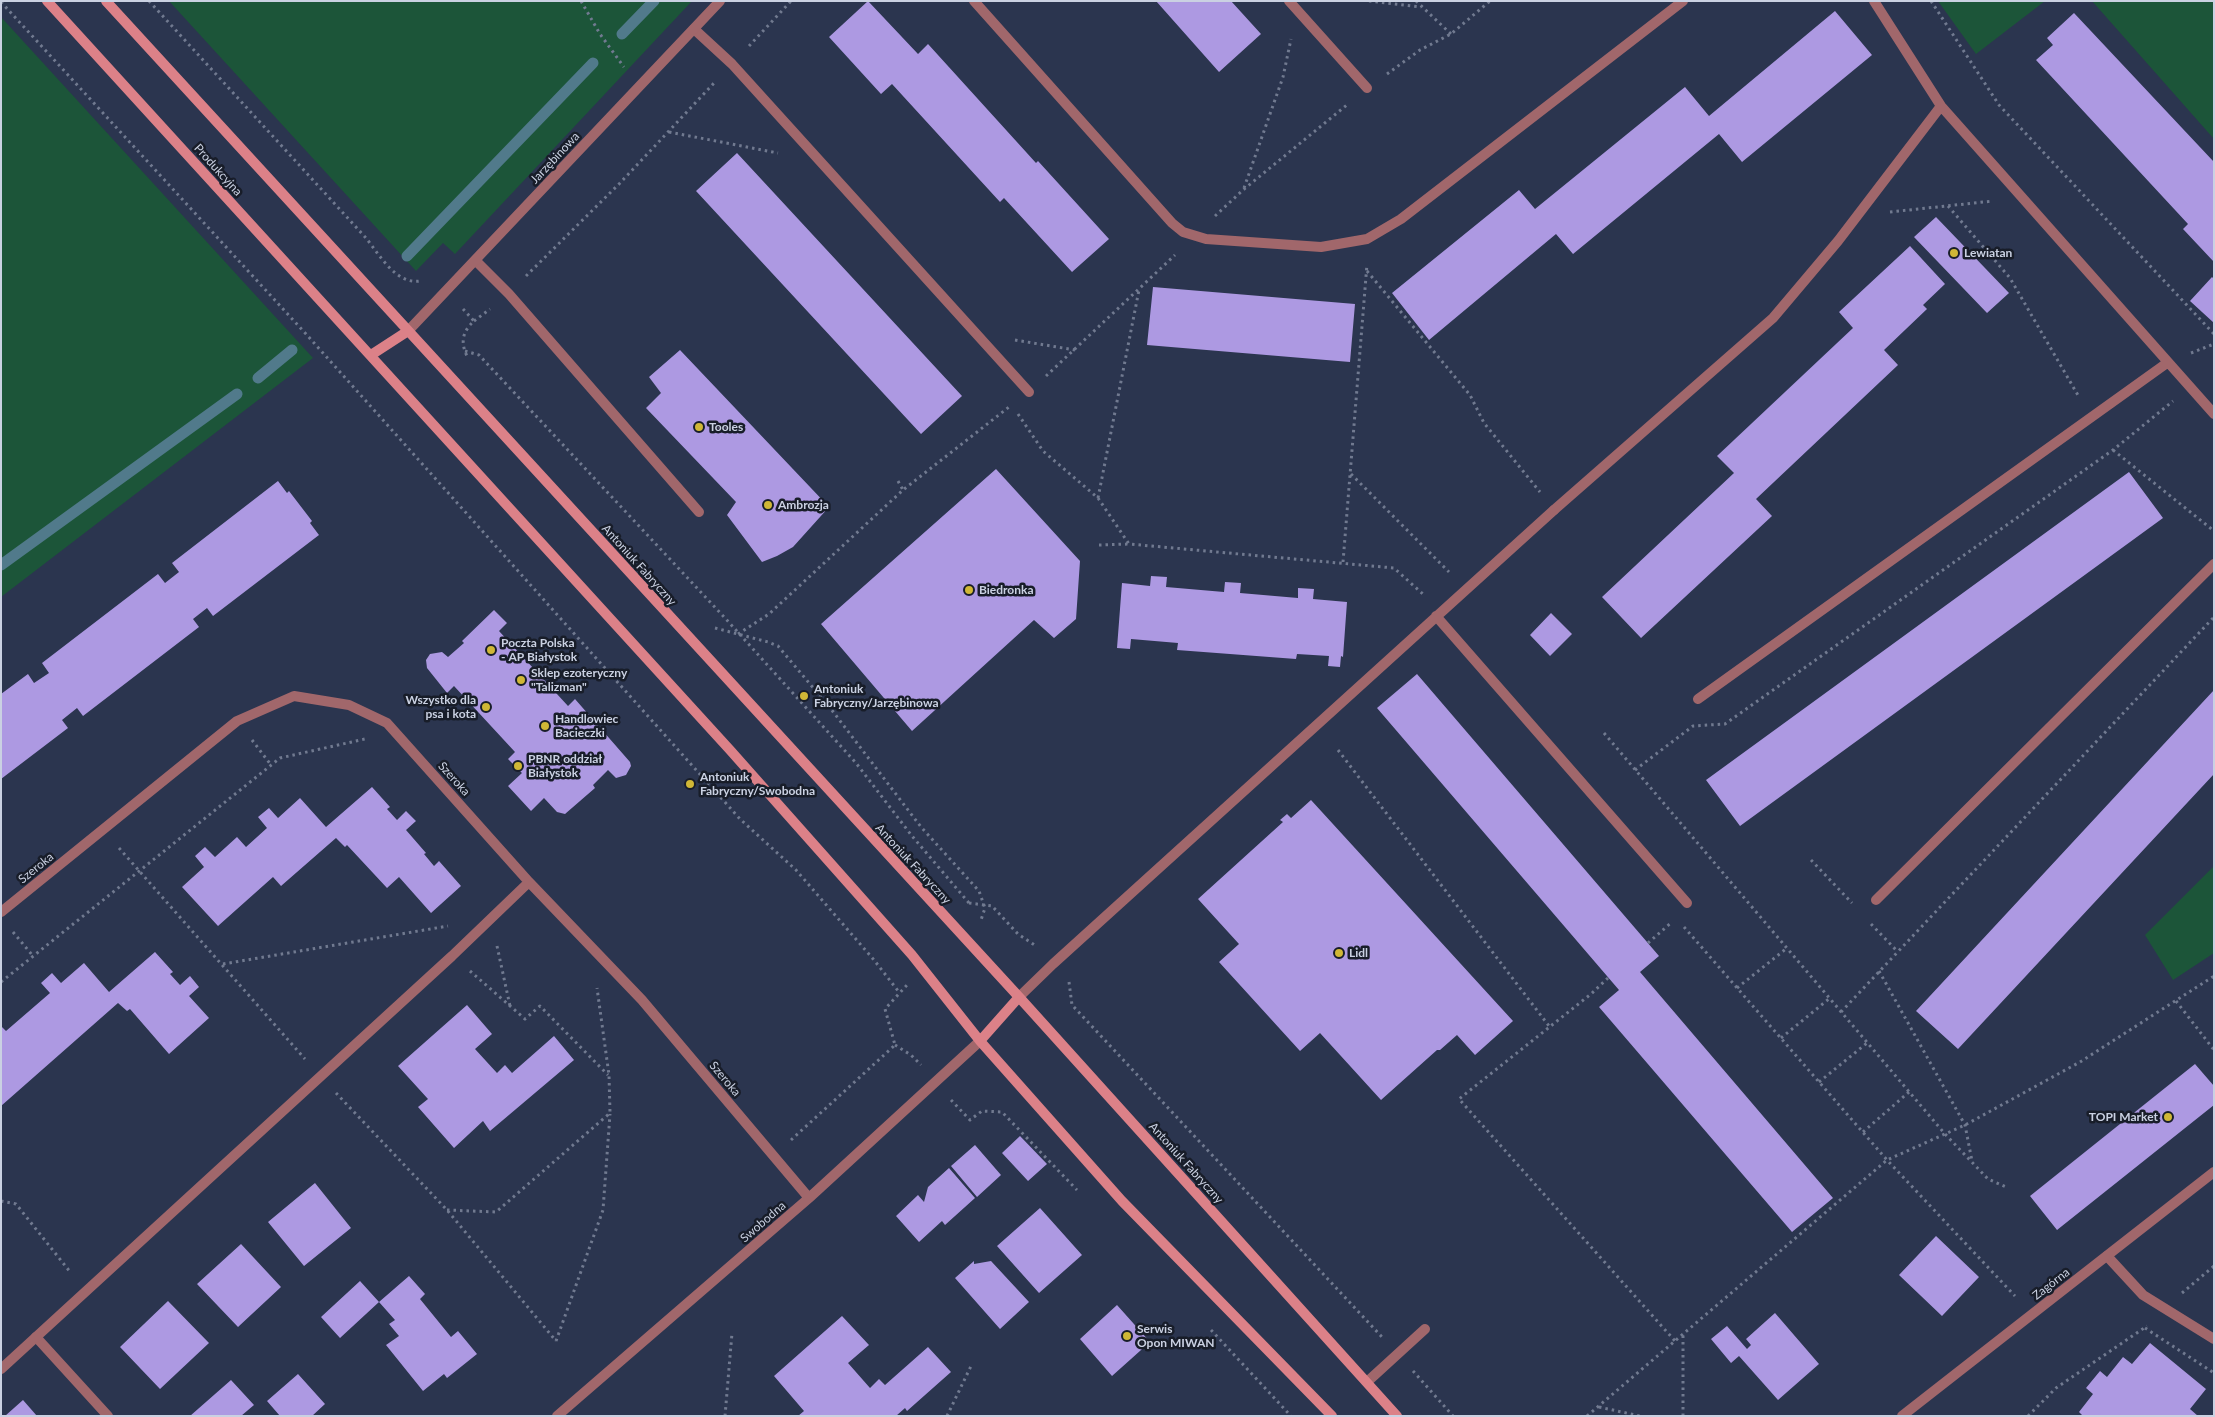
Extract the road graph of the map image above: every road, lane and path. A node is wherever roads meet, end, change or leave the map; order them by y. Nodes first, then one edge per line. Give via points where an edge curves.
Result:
1 (46, 1) edge
2 (106, 1) edge
3 (149, 1) edge
4 (582, 1) edge
5 (720, 1) edge
6 (791, 1) edge
7 (974, 1) edge
8 (1289, 1) edge
9 (1369, 1) edge
10 (1416, 1) edge
11 (1683, 1) edge
12 (1874, 1) edge
13 (1931, 1) edge
14 (1, 2) edge
15 (1421, 7) junction
16 (694, 29) junction
17 (1292, 34) dead end
18 (1451, 34) dead end
19 (732, 64) junction
20 (638, 88) junction
21 (1368, 88) dead end
22 (1941, 106) junction
23 (668, 132) junction
24 (820, 161) junction
25 (2012, 187) junction
26 (1243, 190) dead end
27 (1948, 206) junction
28 (1859, 213) junction
29 (366, 238) dead end
30 (476, 261) junction
31 (1139, 289) dead end
32 (508, 294) junction
33 (474, 321) dead end
34 (408, 331) junction
35 (975, 333) junction
36 (2214, 334) edge
37 (1074, 350) dead end
38 (370, 355) junction
39 (470, 362) dead end
40 (2167, 363) junction
41 (2190, 387) junction
42 (1029, 392) dead end
43 (1017, 413) dead end
44 (2214, 414) edge
45 (2092, 418) junction
46 (2113, 450) junction
47 (1351, 474) junction
48 (898, 482) dead end
49 (1098, 498) junction
50 (1554, 510) junction
51 (699, 512) dead end
52 (2214, 531) edge
53 (1129, 544) junction
54 (1099, 545) dead end
55 (1343, 562) junction
56 (2214, 564) edge
57 (1466, 589) junction
58 (1439, 613) junction
59 (2214, 618) edge
60 (711, 625) dead end
61 (738, 634) junction
62 (1698, 699) dead end
63 (237, 721) junction
64 (396, 732) junction
65 (1604, 733) dead end
66 (1338, 750) dead end
67 (272, 765) junction
68 (1636, 770) junction
69 (529, 882) junction
70 (1876, 900) dead end
71 (969, 902) junction
72 (1687, 902) joint
73 (984, 904) junction
74 (1, 912) edge
75 (1676, 918) junction
76 (491, 919) junction
77 (949, 922) junction
78 (8, 926) dead end
79 (965, 938) junction
80 (1648, 943) dead end
81 (591, 947) junction
82 (1787, 948) junction
83 (912, 955) junction
84 (34, 956) junction
85 (452, 956) junction
86 (222, 964) dead end
87 (1053, 964) junction
88 (925, 970) junction
89 (1879, 972) junction
90 (2214, 976) edge
91 (886, 977) junction
92 (1608, 978) dead end
93 (1, 982) edge
94 (1737, 988) junction
95 (899, 992) junction
96 (1019, 997) junction
97 (1830, 998) junction
98 (2176, 1001) junction
99 (510, 1006) junction
100 (1842, 1012) junction
101 (1549, 1026) junction
102 (1781, 1038) junction
103 (980, 1041) junction
104 (1868, 1043) junction
105 (895, 1045) junction
106 (2214, 1050) edge
107 (608, 1075) junction
108 (936, 1082) junction
109 (1819, 1082) junction
110 (1910, 1092) junction
111 (610, 1113) junction
112 (1965, 1125) junction
113 (1863, 1132) junction
114 (1945, 1134) junction
115 (773, 1155) junction
116 (1887, 1160) junction
117 (1972, 1162) junction
118 (2214, 1172) edge
119 (2006, 1187) dead end
120 (1082, 1196) dead end
121 (809, 1198) junction
122 (1, 1201) edge
123 (447, 1210) dead end
124 (2107, 1256) junction
125 (2214, 1266) edge
126 (85, 1291) junction
127 (2016, 1297) dead end
128 (2165, 1309) junction
129 (2145, 1328) junction
130 (1210, 1329) dead end
131 (1425, 1329) dead end
132 (732, 1333) dead end
133 (1683, 1334) junction
134 (36, 1337) junction
135 (2214, 1339) edge
136 (556, 1341) dead end
137 (1674, 1341) junction
138 (1398, 1354) junction
139 (972, 1364) dead end
140 (1, 1369) edge
141 (2214, 1373) edge
142 (1367, 1382) junction
143 (1598, 1407) junction
144 (108, 1416) edge
145 (558, 1416) edge
146 (726, 1416) edge
147 (947, 1416) edge
148 (1291, 1416) edge
149 (1332, 1416) edge
150 (1397, 1416) edge
151 (1453, 1416) edge
152 (1588, 1416) edge
153 (1640, 1416) edge
154 (1683, 1416) edge
155 (1902, 1416) edge
156 (2028, 1416) edge

1 - 38 main road, Produkcyjna
2 - 34 main road
3 - 29 path
4 - 20 path via 600,34
5 - 16 street, Jarzębinowa
6 - 19 path
7 - 11 street via 1172,223 1184,232 1206,239 1321,247 1367,239 1401,219
8 - 21 street
9 - 15 path
10 - 15 path
12 - 22 street
13 - 36 path via 1999,105
14 - 91 path via 306,334 740,819 796,870
15 - 18 path
16 - 19 street
16 - 20 street, Jarzębinowa
17 - 26 path via 1283,77
19 - 23 path
19 - 24 street
20 - 30 street, Jarzębinowa
22 - 25 street
22 - 28 street
23 - 24 path
23 - 32 path
24 - 35 street
25 - 27 path via 1995,201
25 - 40 street
27 - 28 path
27 - 45 path via 2010,278
28 - 50 street via 1773,318
30 - 32 street
30 - 34 street, Jarzębinowa
31 - 49 path
32 - 33 path
32 - 51 street
34 - 38 main road
34 - 77 main road, Antoniuk Fabryczny
35 - 37 path
35 - 42 street
38 - 83 main road
39 - 61 path via 464,351 479,355
40 - 41 street
40 - 45 street
41 - 44 street
41 - 46 path
43 - 49 path via 1043,451
45 - 62 street
46 - 52 path
46 - 68 path via 1726,724 1693,726
47 - 50 path via 1367,270 1470,395 1484,423
47 - 55 path
47 - 57 path
48 - 61 path via 903,490 769,614
49 - 53 path
50 - 57 street
53 - 54 path
53 - 55 path
55 - 58 path via 1394,568
56 - 70 street
57 - 58 street
58 - 72 street
58 - 87 street
59 - 89 path
60 - 61 path
61 - 71 path via 856,764
61 - 73 path via 778,646 831,709 921,827 979,891
63 - 64 street, Szeroka via 294,696 349,705 387,723
63 - 67 path
63 - 74 street, Szeroka
64 - 67 path via 280,758
64 - 69 street, Szeroka
65 - 68 path
66 - 101 path
67 - 84 path
68 - 82 path
69 - 76 street
69 - 81 street, Szeroka
71 - 73 path
71 - 77 path
72 - 75 path via 1670,912
73 - 79 path via 982,919
73 - 87 path via 992,906 1018,934 1042,950
75 - 80 path
75 - 94 path
76 - 85 street
76 - 86 path
76 - 99 path
77 - 79 main road, Antoniuk Fabryczny
78 - 84 path
79 - 96 main road, Antoniuk Fabryczny
81 - 107 path
81 - 115 street, Szeroka via 642,1000
82 - 94 path
82 - 97 path
83 - 88 main road
83 - 91 path
84 - 93 path
85 - 99 path
85 - 126 street
87 - 96 street
87 - 138 path via 1071,983 1072,1004
88 - 95 path
88 - 103 main road
89 - 100 path
89 - 112 path
90 - 98 path
91 - 95 path
92 - 101 path
94 - 102 path
95 - 105 path via 885,1009
96 - 103 main road
96 - 142 main road, Antoniuk Fabryczny
97 - 100 path
97 - 102 path
98 - 106 path
98 - 112 path via 2080,1062
99 - 107 path via 525,1019 540,1006
100 - 104 path
101 - 137 path via 1459,1099
102 - 109 path
103 - 108 street, Swobodna
103 - 149 main road via 1122,1201
104 - 109 path
104 - 110 path
105 - 108 path via 911,1055
105 - 115 path
107 - 111 path
108 - 120 path via 970,1120 982,1111 1002,1112
108 - 121 street, Swobodna
109 - 113 path
110 - 113 path
110 - 114 path
111 - 123 path via 496,1212
111 - 136 path via 603,1210
112 - 114 path
112 - 117 path
113 - 116 path
114 - 116 path
114 - 117 path
115 - 121 street, Szeroka
116 - 127 path
116 - 133 path
117 - 119 path via 1988,1179
118 - 124 street, Zagórna
121 - 145 street, Swobodna
122 - 126 path via 16,1204
124 - 128 street via 2143,1295
124 - 155 street, Zagórna
125 - 128 path
126 - 134 street
128 - 129 path
128 - 135 street
129 - 141 path
129 - 156 path via 2056,1388
130 - 148 path
131 - 138 street
132 - 146 path
133 - 137 path
133 - 154 path
134 - 140 street
134 - 144 street
137 - 143 path
138 - 142 street
138 - 151 path
139 - 147 path
142 - 150 main road, Antoniuk Fabryczny
143 - 152 path
143 - 153 path

